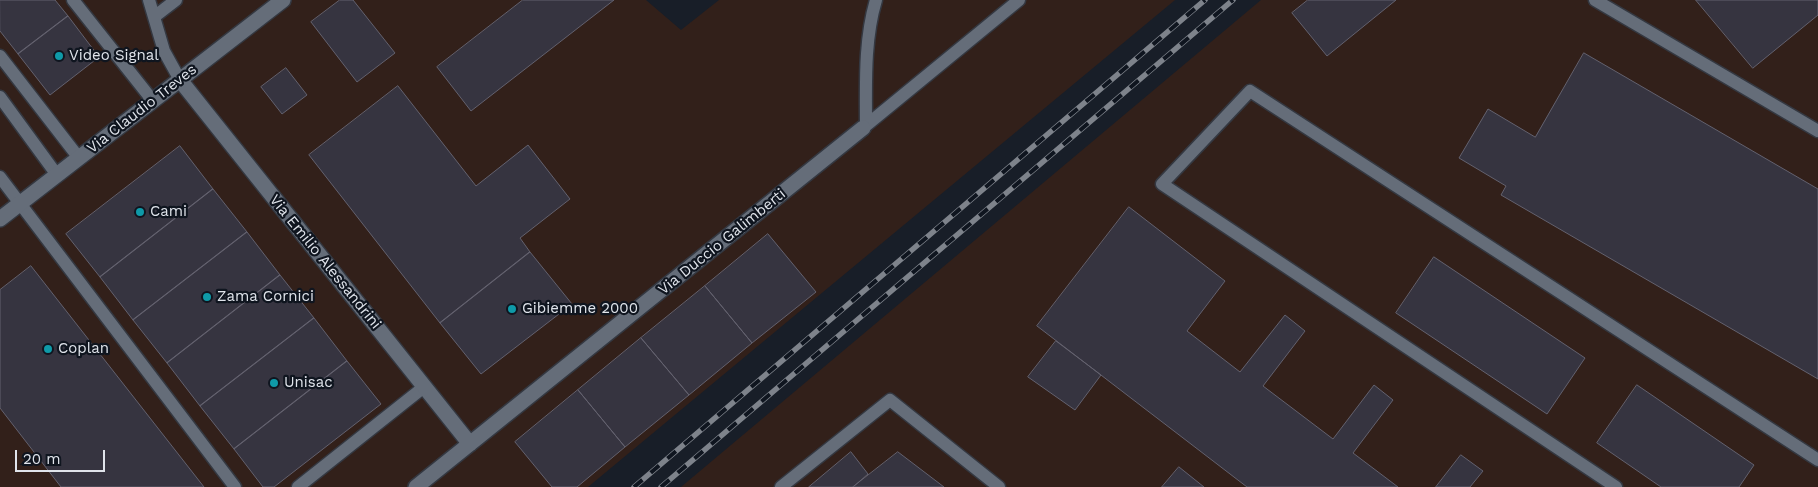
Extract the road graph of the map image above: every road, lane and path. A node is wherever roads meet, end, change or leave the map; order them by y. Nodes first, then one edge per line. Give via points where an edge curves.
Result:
1 (73, 0) edge
2 (149, 0) edge
3 (176, 0) edge
4 (283, 0) edge
5 (876, 0) edge
6 (1019, 0) edge
7 (1595, 0) edge
8 (154, 17) junction
9 (0, 56) edge
10 (180, 80) junction
11 (0, 97) edge
12 (153, 101) junction
13 (864, 126) junction
14 (1818, 131) edge
15 (80, 158) junction
16 (57, 175) junction
17 (0, 177) edge
18 (20, 203) junction
19 (0, 218) edge
20 (424, 387) junction
21 (470, 444) junction
22 (1818, 460) edge
23 (235, 487) edge
24 (298, 487) edge
25 (416, 487) edge
26 (781, 487) edge
27 (999, 487) edge
28 (1616, 487) edge

1 - 12 lane
2 - 8 lane
3 - 8 lane
4 - 10 street, Via Claudio Treves
5 - 13 lane via 869,36
6 - 13 lane
7 - 14 lane
8 - 10 lane via 164,51
9 - 15 lane
10 - 12 street, Via Claudio Treves
10 - 20 street, Via Emilio Alessandrini
11 - 16 lane
12 - 15 street, Via Claudio Treves
13 - 21 street, Via Duccio Galimberti
15 - 16 street, Via Claudio Treves
16 - 18 street, Via Claudio Treves
17 - 18 lane
18 - 19 street, Via Claudio Treves
18 - 23 lane
20 - 21 street, Via Emilio Alessandrini
20 - 24 lane
21 - 25 street, Via Duccio Galimberti
22 - 28 lane via 1250,91 1162,184
26 - 27 lane via 890,400

